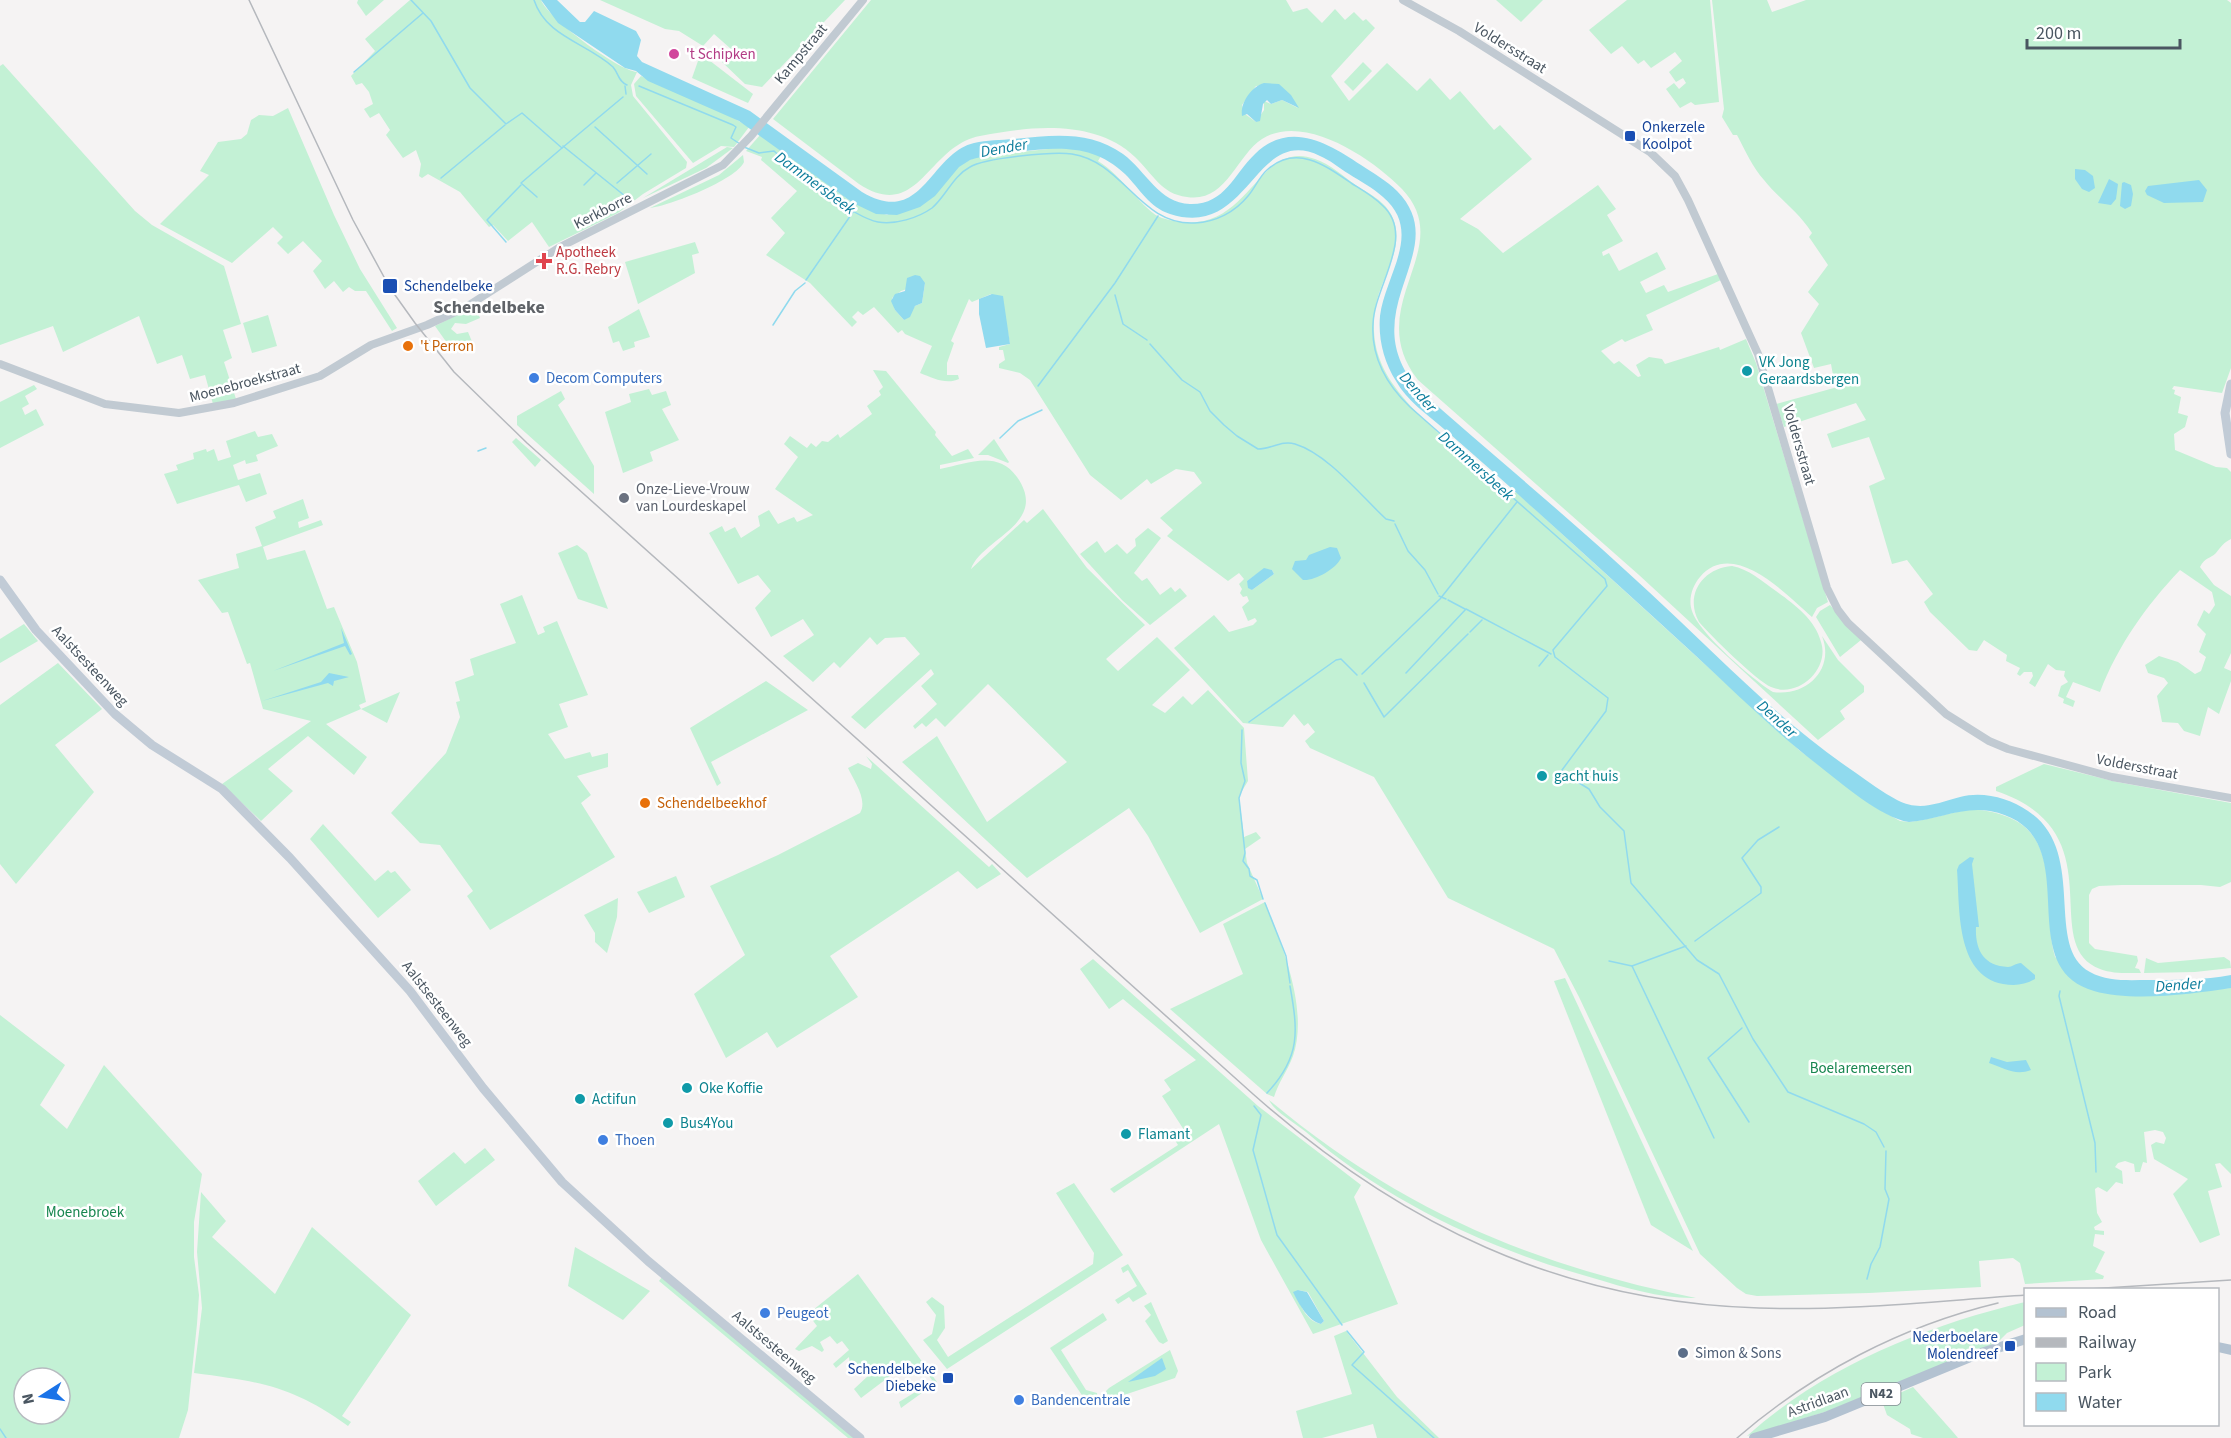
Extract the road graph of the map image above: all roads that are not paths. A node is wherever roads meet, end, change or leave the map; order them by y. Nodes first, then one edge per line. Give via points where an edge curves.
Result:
1 (863, 0) edge
2 (1403, 0) edge
3 (759, 126) joint
4 (420, 328) joint
5 (0, 364) edge
6 (2231, 384) edge
7 (2231, 454) edge
8 (0, 580) edge
9 (2231, 798) edge
10 (2024, 1339) edge
11 (860, 1438) edge
12 (1754, 1438) edge

1 - 3 street, Kampstraat
2 - 9 street, Voldersstraat via 1646,149 1675,176 1758,354 1827,588 1848,623 1946,714 1989,741 2112,777
3 - 4 street, Kerkborre via 723,165 560,247 466,307
4 - 5 street, Moenebroekstraat via 371,345 310,380 234,403 179,413 105,404
6 - 7 main road via 2225,412
8 - 11 main road, Aalstsesteenweg via 36,630 114,714 152,745 227,794 298,866 410,992 562,1182 648,1261
10 - 12 main road, Astridlaan / N42 via 1977,1354 1825,1417

